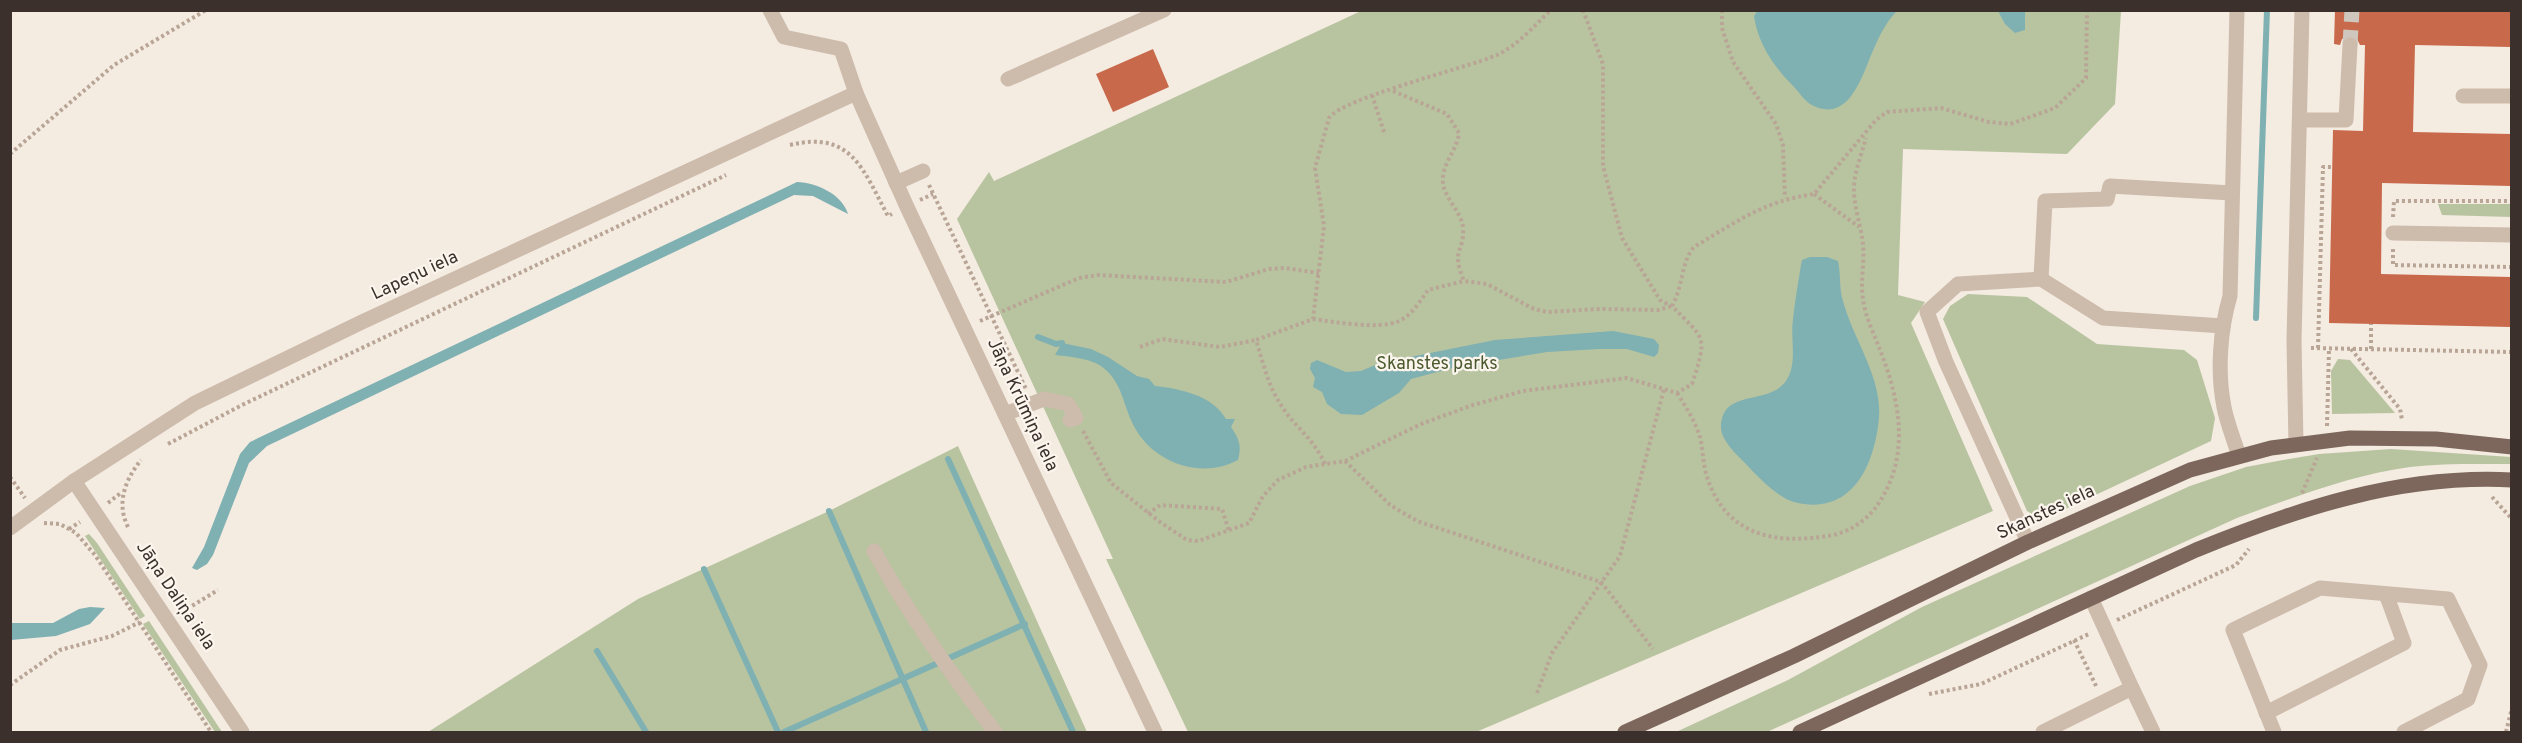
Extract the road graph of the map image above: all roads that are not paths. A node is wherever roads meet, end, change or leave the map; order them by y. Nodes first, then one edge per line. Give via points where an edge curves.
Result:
1 (771, 10) edge
2 (1164, 10) edge
3 (2237, 10) edge
4 (2301, 10) edge
5 (2350, 45) tunnel mouth
6 (1008, 79) dead end
7 (856, 93) junction
8 (2463, 96) dead end
9 (2511, 96) edge
10 (2300, 120) junction
11 (923, 171) road end
12 (896, 183) junction
13 (2232, 194) junction
14 (2393, 233) road end
15 (2511, 235) edge
16 (2041, 279) junction
17 (2223, 326) junction
18 (1005, 414) junction
19 (1073, 419) road end
20 (2296, 444) junction
21 (2511, 447) edge
22 (2239, 456) junction
23 (2511, 480) edge
24 (74, 481) junction
25 (10, 528) edge
26 (2028, 542) junction
27 (874, 551) dead end
28 (2386, 594) junction
29 (2091, 598) junction
30 (2132, 688) junction
31 (2266, 713) junction
32 (242, 732) edge
33 (995, 732) edge
34 (1155, 732) edge
35 (1625, 732) edge
36 (1800, 732) edge
37 (2043, 732) edge
38 (2153, 732) edge
39 (2274, 732) edge
40 (2404, 732) edge

1 - 7 street, Jāņa Krūmiņa iela via 783,37 840,49
2 - 6 street
3 - 13 street
4 - 10 street
5 - 10 street via 2346,120
7 - 12 street, Jāņa Krūmiņa iela
7 - 24 street, Lapeņu iela via 195,403
8 - 9 street
10 - 20 street via 2294,340
11 - 12 street
12 - 18 street, Jāņa Krūmiņa iela
13 - 16 street via 2110,186 2107,199 2046,201
13 - 17 street via 2230,296
14 - 15 street
16 - 17 street via 2103,318
16 - 26 street via 1958,284 1927,312
17 - 22 street via 2223,400
18 - 19 street via 1044,399 1068,404
18 - 34 street, Jāņa Krūmiņa iela
20 - 21 main road, Skanstes iela via 2393,437
20 - 22 main road, Skanstes iela
22 - 26 main road, Skanstes iela via 2153,485
23 - 29 main road via 2446,480 2398,486 2299,510 2196,550
24 - 25 street, Lapeņu iela
24 - 32 street, Jāņa Daliņa iela
26 - 35 main road, Skanstes iela via 1794,656
27 - 33 street via 954,678
28 - 31 street via 2404,643
28 - 31 street via 2320,588 2233,630
28 - 40 street via 2448,599 2480,665 2468,699
29 - 30 street
29 - 36 main road
30 - 37 street
30 - 38 street
31 - 39 street

